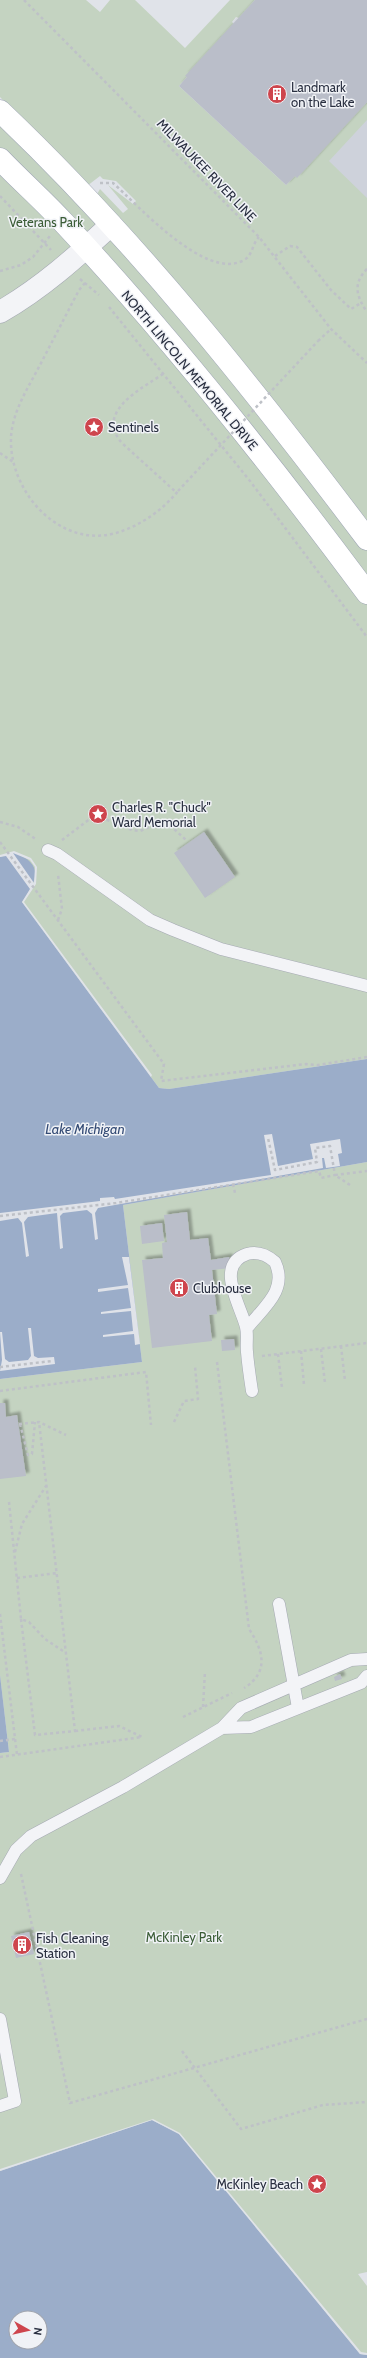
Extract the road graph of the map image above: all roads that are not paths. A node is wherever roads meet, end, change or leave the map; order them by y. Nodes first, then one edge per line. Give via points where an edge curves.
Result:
1 (0, 111) edge
2 (0, 159) edge
3 (111, 225) junction
4 (86, 248) junction
5 (0, 312) edge
6 (367, 539) edge
7 (367, 594) edge
8 (48, 850) road end
9 (367, 986) edge
10 (247, 1328) junction
11 (252, 1391) dead end
12 (279, 1604) dead end
13 (367, 1660) edge
14 (367, 1676) edge
15 (294, 1685) junction
16 (298, 1708) junction
17 (222, 1728) junction
18 (0, 1878) edge
19 (0, 2022) edge
20 (3, 2054) edge
21 (5, 2080) edge
22 (0, 2106) edge

1 - 3 main road via 47,156
2 - 4 main road, NORTH LINCOLN MEMORIAL DRIVE
3 - 4 street
3 - 6 main road via 274,416
4 - 5 street via 26,298
4 - 7 main road, NORTH LINCOLN MEMORIAL DRIVE via 232,418
8 - 9 lane via 150,920 173,930 221,950
10 - 10 lane via 277,1291 280,1279 275,1262 260,1253 241,1256 233,1264 231,1275 233,1291
10 - 11 lane
12 - 15 lane
13 - 15 lane via 351,1660
14 - 16 lane via 361,1683
15 - 16 lane
15 - 17 lane via 241,1708
16 - 17 lane via 251,1727
17 - 18 lane via 31,1836 16,1850
19 - 20 lane
20 - 21 lane
21 - 22 lane via 15,2101

